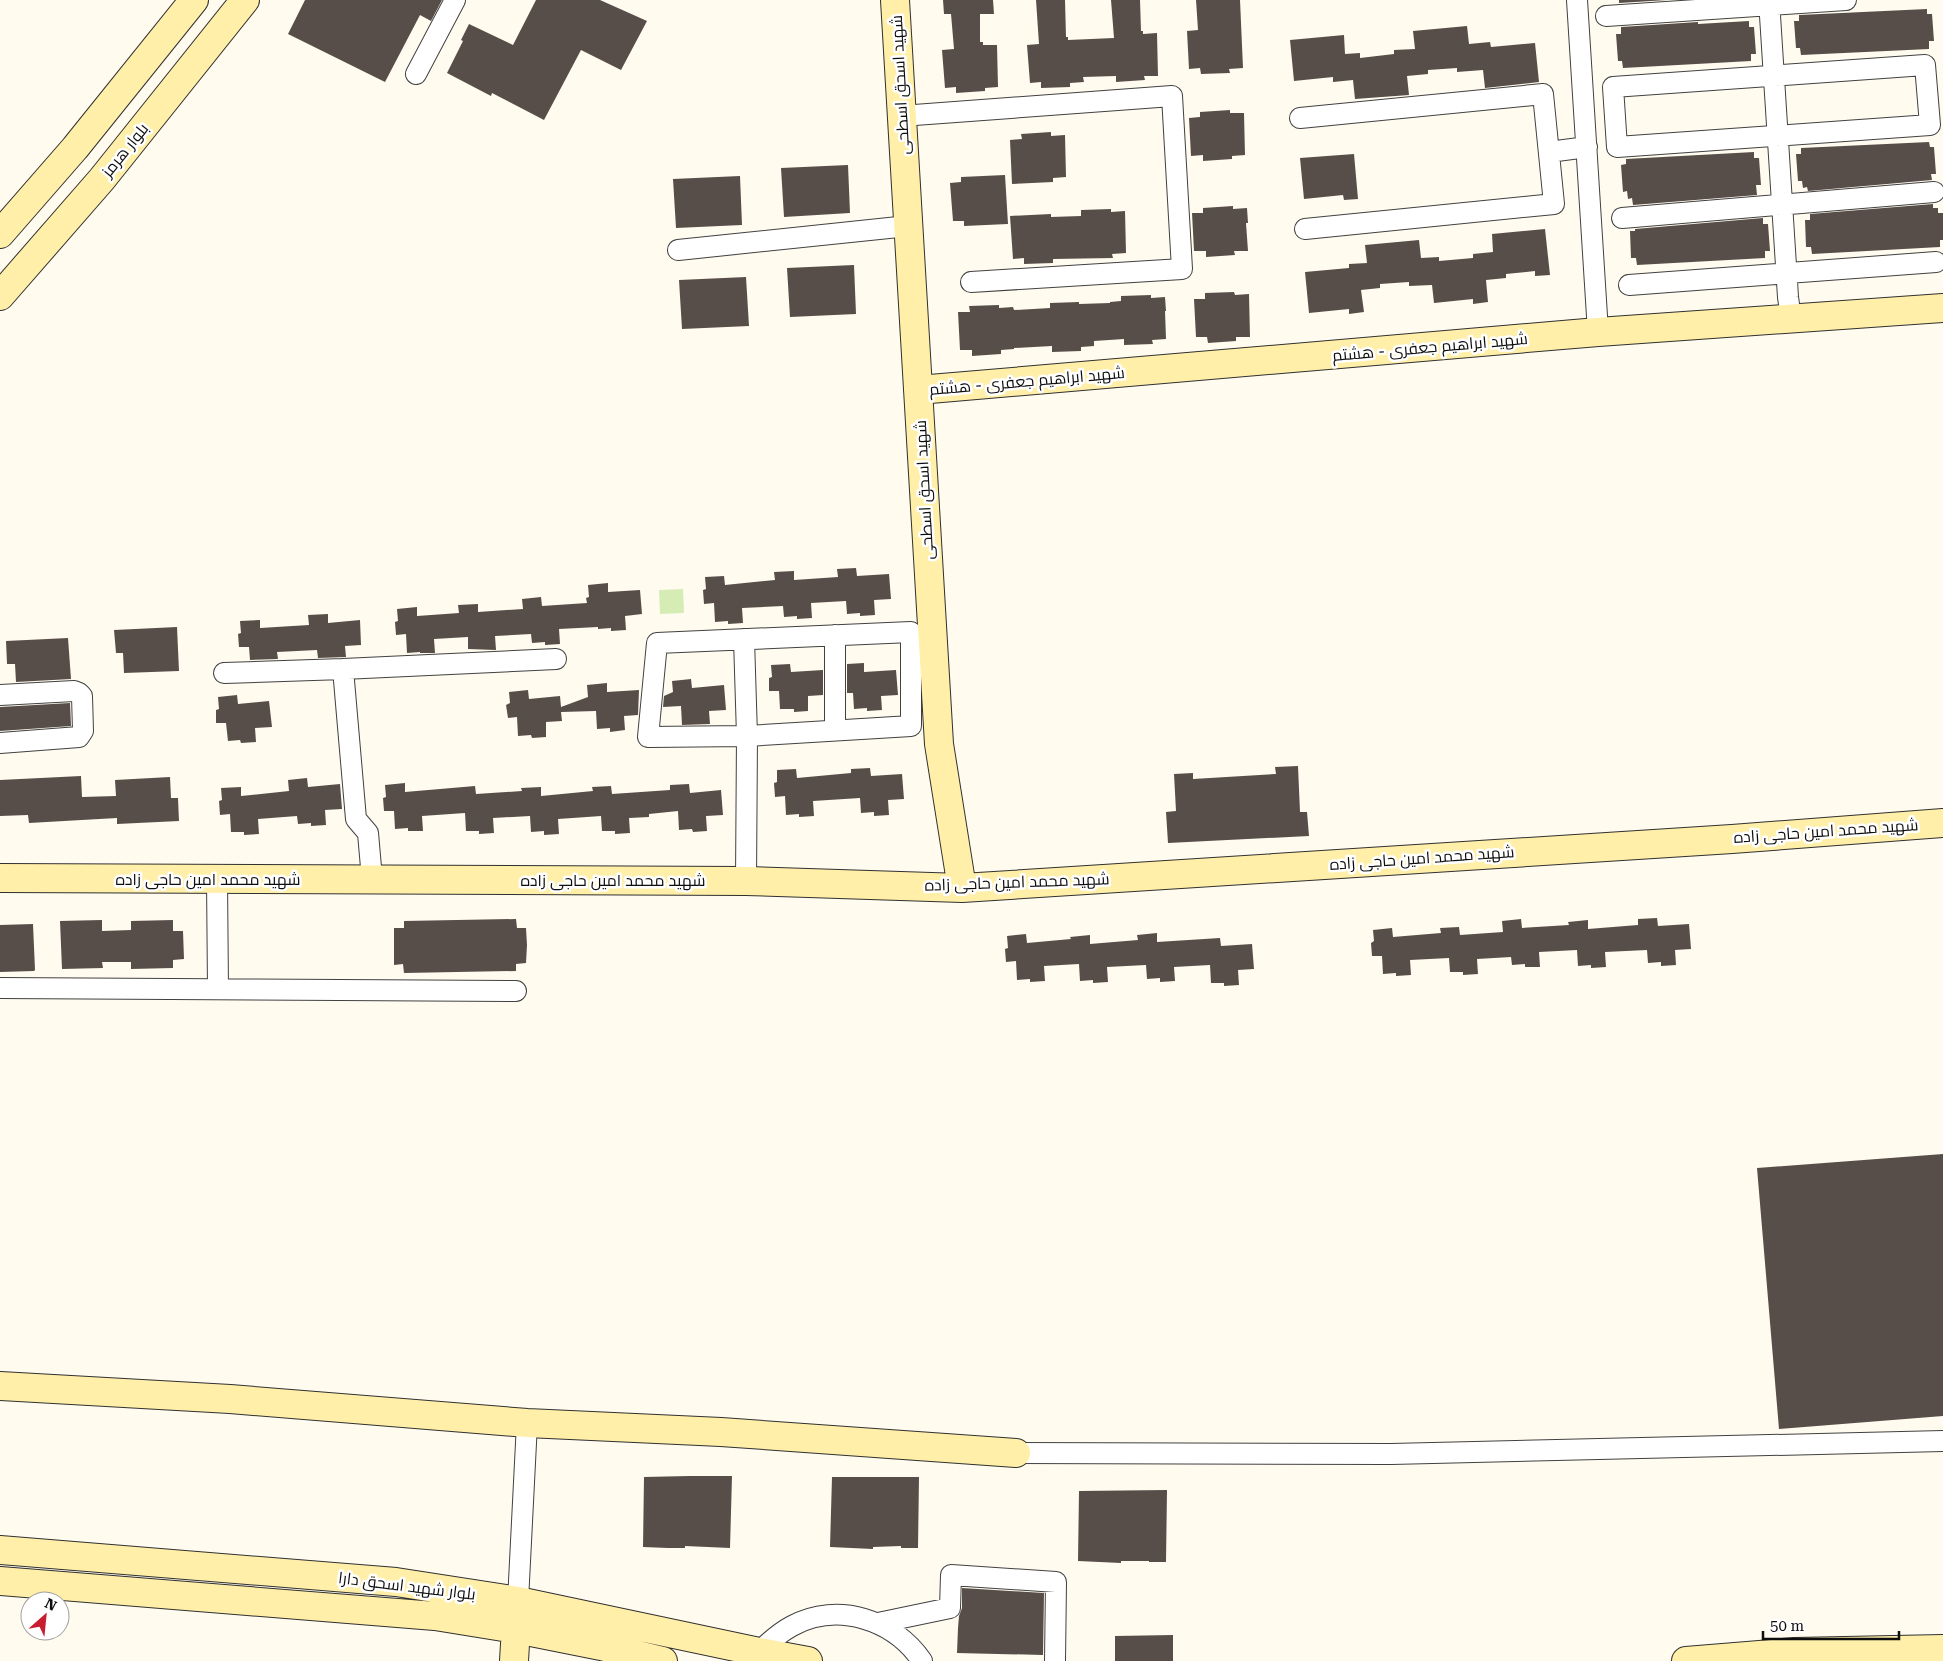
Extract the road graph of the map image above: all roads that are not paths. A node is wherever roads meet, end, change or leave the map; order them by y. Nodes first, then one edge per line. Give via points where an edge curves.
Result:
1 (194, 0) edge
2 (245, 0) edge
3 (454, 0) edge
4 (895, 0) edge
5 (1577, 0) edge
6 (1846, 0) edge
7 (1770, 2) edge
8 (1606, 16) dead end
9 (416, 74) dead end
10 (1774, 76) junction
11 (901, 116) junction
12 (1300, 118) dead end
13 (1778, 136) junction
14 (1587, 147) junction
15 (1549, 152) junction
16 (1934, 192) dead end
17 (1782, 204) junction
18 (1622, 218) dead end
19 (908, 226) junction
20 (1305, 230) dead end
21 (0, 234) edge
22 (678, 250) dead end
23 (1936, 262) dead end
24 (1787, 273) junction
25 (971, 282) dead end
26 (1629, 285) dead end
27 (0, 296) edge
28 (1943, 308) edge
29 (1791, 319) junction
30 (1598, 332) junction
31 (918, 390) junction
32 (835, 635) junction
33 (744, 639) junction
34 (556, 659) dead end
35 (343, 669) junction
36 (224, 672) dead end
37 (0, 696) edge
38 (835, 729) junction
39 (747, 736) junction
40 (0, 743) edge
41 (1943, 823) edge
42 (0, 878) edge
43 (217, 879) junction
44 (372, 879) junction
45 (746, 881) junction
46 (962, 888) junction
47 (0, 988) edge
48 (218, 989) junction
49 (516, 991) dead end
50 (0, 1386) edge
51 (528, 1423) junction
52 (1943, 1441) edge
53 (1016, 1453) joint
54 (0, 1550) edge
55 (0, 1581) edge
56 (518, 1601) junction
57 (878, 1623) junction
58 (516, 1629) junction
59 (1943, 1649) edge
60 (759, 1652) junction
61 (514, 1661) edge
62 (663, 1661) edge
63 (808, 1661) edge
64 (922, 1661) edge
65 (1055, 1661) edge
66 (1686, 1661) edge

1 - 21 street via 75,148
2 - 27 street, بلوار هرمز via 102,178
3 - 9 street
4 - 11 street, شهید اسحق اسطحی
5 - 14 street
6 - 7 street
7 - 8 street
7 - 10 street
10 - 13 street
10 - 13 street via 1925,65 1930,125
10 - 13 street via 1613,87 1618,147
11 - 19 street, شهید اسحق اسطحی
11 - 25 street via 1172,96 1182,269
12 - 15 street via 1543,94
13 - 17 street
14 - 15 street
14 - 30 street
15 - 20 street via 1554,204
16 - 17 street
17 - 18 street
17 - 24 street
19 - 22 street
19 - 31 street, شهید اسحق اسطحی
23 - 24 street
24 - 26 street
24 - 29 street
28 - 29 street, شهید ابراهیم جعفری - هشتم
29 - 30 street, شهید ابراهیم جعفری - هشتم
30 - 31 street, شهید ابراهیم جعفری - هشتم
31 - 46 street, شهید اسحق اسطحی via 939,744
32 - 33 street
32 - 38 street
32 - 38 street via 911,632 911,726
33 - 39 street
33 - 39 street via 657,642 648,737
34 - 35 street
35 - 36 street
35 - 44 street via 356,819 368,833
37 - 40 street via 79,692 84,731 79,737
38 - 39 street
39 - 45 street
41 - 46 street, شهید محمد امین حاجی زاده
42 - 43 street, شهید محمد امین حاجی زاده
43 - 44 street, شهید محمد امین حاجی زاده
43 - 48 street
44 - 45 street, شهید محمد امین حاجی زاده
45 - 46 street, شهید محمد امین حاجی زاده
47 - 48 street
48 - 49 street
50 - 51 street via 230,1399
51 - 53 street via 721,1432
51 - 56 street
52 - 53 street via 1391,1454
54 - 56 street, بلوار شهید اسحق دارا via 396,1582
55 - 58 street, بلوار شهید اسحق دارا via 435,1616
56 - 58 street
56 - 60 street, بلوار شهید اسحق دارا
57 - 60 street via 843,1615 814,1617 793,1625
57 - 64 street via 898,1634
57 - 65 street via 950,1608 951,1575 1056,1582
58 - 61 street
58 - 62 street, بلوار شهید اسحق دارا
59 - 66 street via 1795,1652
60 - 63 street, بلوار شهید اسحق دارا

